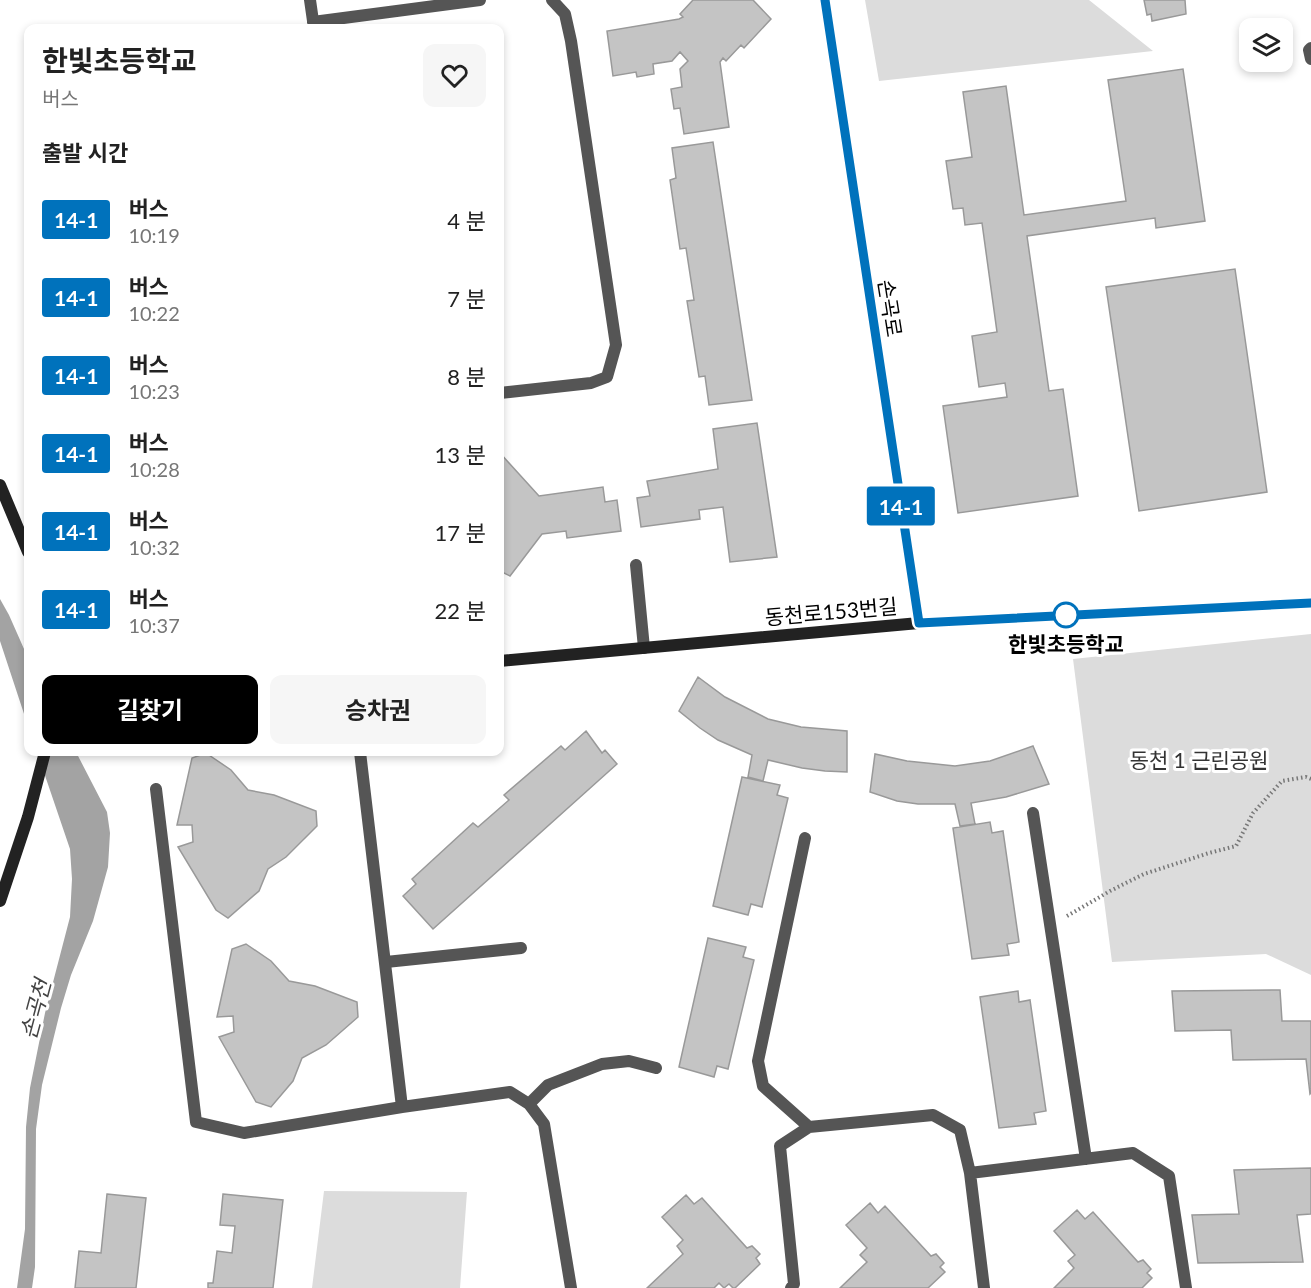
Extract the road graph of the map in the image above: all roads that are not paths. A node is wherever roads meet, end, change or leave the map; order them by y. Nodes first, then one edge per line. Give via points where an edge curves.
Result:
1 (310, 0) edge
2 (480, 0) edge
3 (552, 0) edge
4 (825, 0) edge
5 (314, 24) edge
6 (321, 24) edge
7 (1311, 48) edge
8 (1311, 59) edge
9 (504, 393) edge
10 (0, 485) edge
11 (24, 542) edge
12 (636, 566) dead end
13 (1311, 603) edge
14 (919, 623) junction
15 (644, 648) junction
16 (504, 661) edge
17 (44, 756) edge
18 (360, 756) edge
19 (156, 789) dead end
20 (1033, 813) dead end
21 (805, 838) dead end
22 (0, 901) edge
23 (521, 948) dead end
24 (386, 962) junction
25 (656, 1068) dead end
26 (529, 1104) junction
27 (402, 1107) junction
28 (809, 1127) junction
29 (1086, 1159) junction
30 (970, 1173) junction
31 (571, 1288) edge
32 (791, 1288) edge
33 (984, 1288) edge
34 (1186, 1288) edge

1 - 5 lane
2 - 6 lane
3 - 9 lane via 565,14 571,41 616,345 607,377 591,383
4 - 14 street, 손곡로
7 - 8 lane
10 - 11 street
12 - 15 lane
13 - 14 street, 동천로153번길
14 - 15 street, 동천로153번길
15 - 16 street, 동천로153번길
17 - 22 street
18 - 24 lane
19 - 27 lane via 196,1122 244,1133
20 - 29 lane
21 - 28 lane via 758,1061 763,1086
23 - 24 lane
24 - 27 lane
25 - 26 lane via 629,1060 602,1064 548,1085
26 - 27 lane via 510,1092
26 - 31 lane via 544,1124
28 - 30 lane via 933,1115 960,1130
28 - 32 lane via 780,1146 794,1284
29 - 30 lane
29 - 34 lane via 1133,1154 1169,1176
30 - 33 lane

